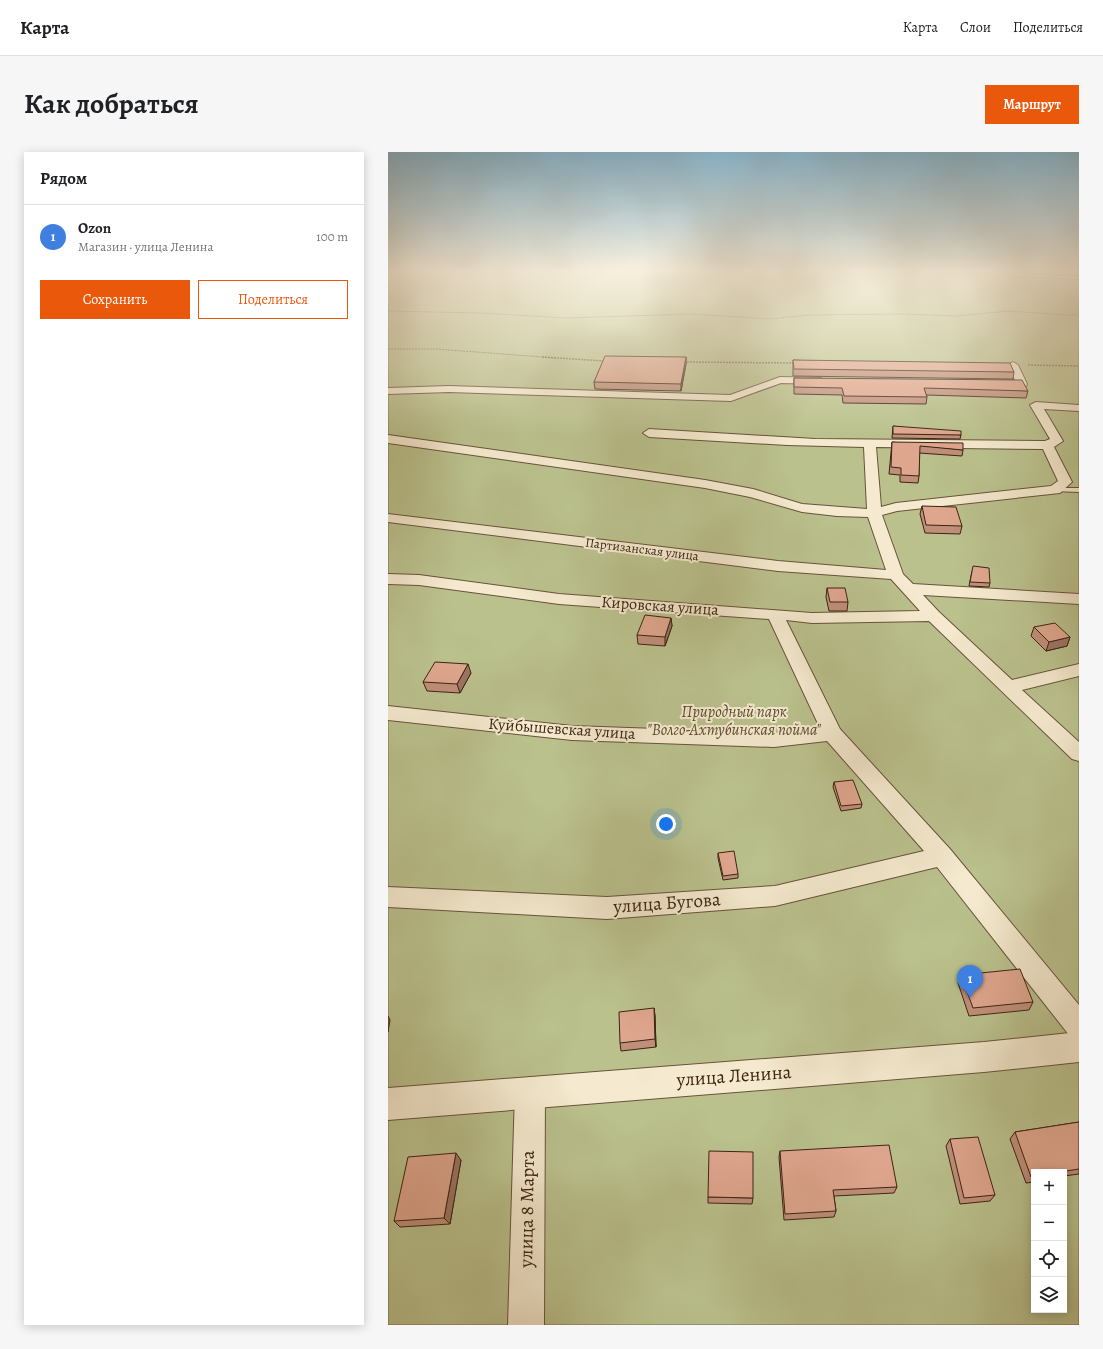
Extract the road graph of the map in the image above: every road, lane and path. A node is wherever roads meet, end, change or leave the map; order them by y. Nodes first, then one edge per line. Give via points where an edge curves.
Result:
1 (388, 349) edge
2 (605, 361) edge
3 (677, 362) edge
4 (797, 363) edge
5 (1013, 365) joint
6 (1079, 366) edge
7 (835, 381) edge
8 (986, 383) edge
9 (1022, 384) junction
10 (388, 391) edge
11 (1036, 405) junction
12 (1079, 408) edge
13 (649, 433) dead end
14 (388, 439) edge
15 (870, 443) junction
16 (1047, 445) junction
17 (1055, 490) junction
18 (1079, 490) edge
19 (874, 513) junction
20 (388, 518) edge
21 (896, 575) junction
22 (388, 579) edge
23 (908, 589) junction
24 (1079, 599) edge
25 (775, 614) junction
26 (933, 616) junction
27 (1079, 670) edge
28 (1008, 687) junction
29 (388, 713) edge
30 (832, 733) junction
31 (1079, 754) edge
32 (942, 856) junction
33 (388, 897) edge
34 (1079, 1026) edge
35 (1079, 1047) edge
36 (530, 1092) junction
37 (388, 1104) edge
38 (526, 1325) edge

1 - 2 path via 436,349
3 - 4 path
5 - 6 path
5 - 9 street
7 - 10 street via 780,380 731,398 449,389
8 - 9 street
9 - 11 street
11 - 12 street
11 - 16 street via 1056,441
13 - 15 street via 739,440
14 - 19 street via 705,484 752,493 802,508
15 - 16 street
15 - 19 street
16 - 17 street via 1064,482
17 - 18 lane
17 - 19 street via 896,507
19 - 21 street
20 - 21 street, Партизанская улица via 778,566
21 - 23 street
22 - 25 street, Кировская улица via 419,580 559,599
23 - 24 street
23 - 26 street
25 - 26 street, Кировская улица via 812,618
25 - 30 street
26 - 28 street
27 - 28 street
28 - 31 street
29 - 30 street, Куйбышевская улица via 572,733 774,740
30 - 32 street
32 - 33 street, улица Бугова via 768,896 608,908
32 - 34 street
35 - 36 street, улица Ленина via 976,1058
36 - 37 street, улица Ленина
36 - 38 street, улица 8 Марта

